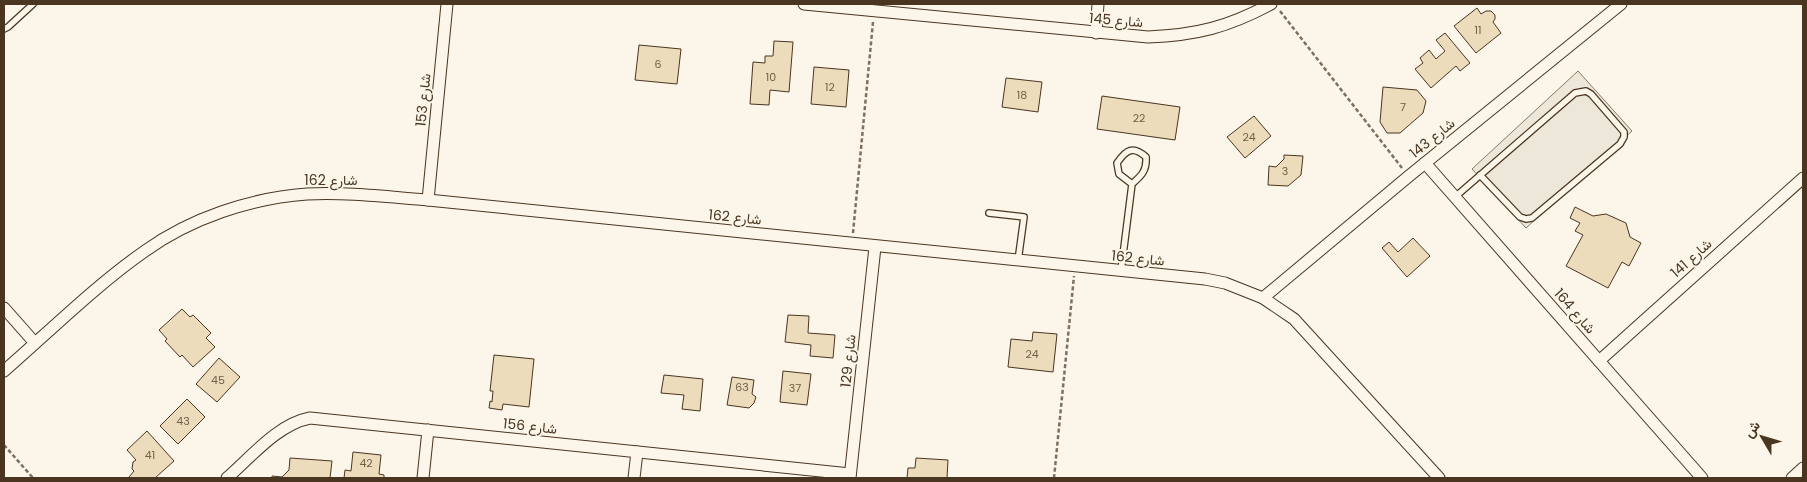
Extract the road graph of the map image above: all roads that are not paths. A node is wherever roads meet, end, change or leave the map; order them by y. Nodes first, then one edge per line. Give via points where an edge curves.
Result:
1 (33, 4) edge
2 (447, 4) edge
3 (804, 4) edge
4 (1098, 4) edge
5 (1273, 4) edge
6 (1621, 4) edge
7 (886, 8) edge
8 (4, 28) edge
9 (1096, 33) junction
10 (1425, 163) junction
11 (1480, 174) junction
12 (1803, 178) edge
13 (1132, 184) junction
14 (1455, 197) junction
15 (428, 200) junction
16 (989, 213) dead end
17 (875, 247) junction
18 (1018, 261) junction
19 (1121, 271) junction
20 (1263, 298) junction
21 (4, 308) edge
22 (35, 343) junction
23 (1599, 361) junction
24 (4, 371) edge
25 (428, 430) junction
26 (637, 452) junction
27 (1803, 468) edge
28 (850, 476) edge
29 (227, 478) edge
30 (423, 478) edge
31 (634, 478) edge
32 (1439, 478) edge
33 (1702, 478) edge
34 (1792, 478) edge

1 - 8 lane
2 - 15 street, شارع 153
3 - 7 street, شارع 145 via 874,11
4 - 9 street
5 - 9 street, شارع 145 via 1213,29 1181,36
6 - 10 street, شارع 143
7 - 9 street, شارع 145
10 - 14 street, شارع 164
10 - 20 street, شارع 143
11 - 11 lane via 1570,96 1580,91 1591,94 1624,132 1623,141 1532,218 1520,218
11 - 14 lane
12 - 23 street, شارع 141
13 - 13 lane via 1119,174 1116,162 1124,152 1132,150 1146,157 1147,165 1144,174
13 - 19 lane
14 - 23 street, شارع 164
15 - 17 street, شارع 162
15 - 22 street, شارع 162 via 306,194 264,200 222,212 183,228 146,250
16 - 18 lane via 1024,218
17 - 18 street, شارع 162
17 - 28 street, شارع 129
18 - 19 street, شارع 162
19 - 20 street, شارع 162 via 1205,279
20 - 32 street, شارع 162 via 1294,319
21 - 22 street
22 - 24 street, شارع 162
23 - 33 street, شارع 164
25 - 26 street, شارع 156
25 - 29 street, شارع 156 via 310,418 297,421 285,427
25 - 30 street
26 - 28 street, شارع 156
26 - 31 street
27 - 34 street

